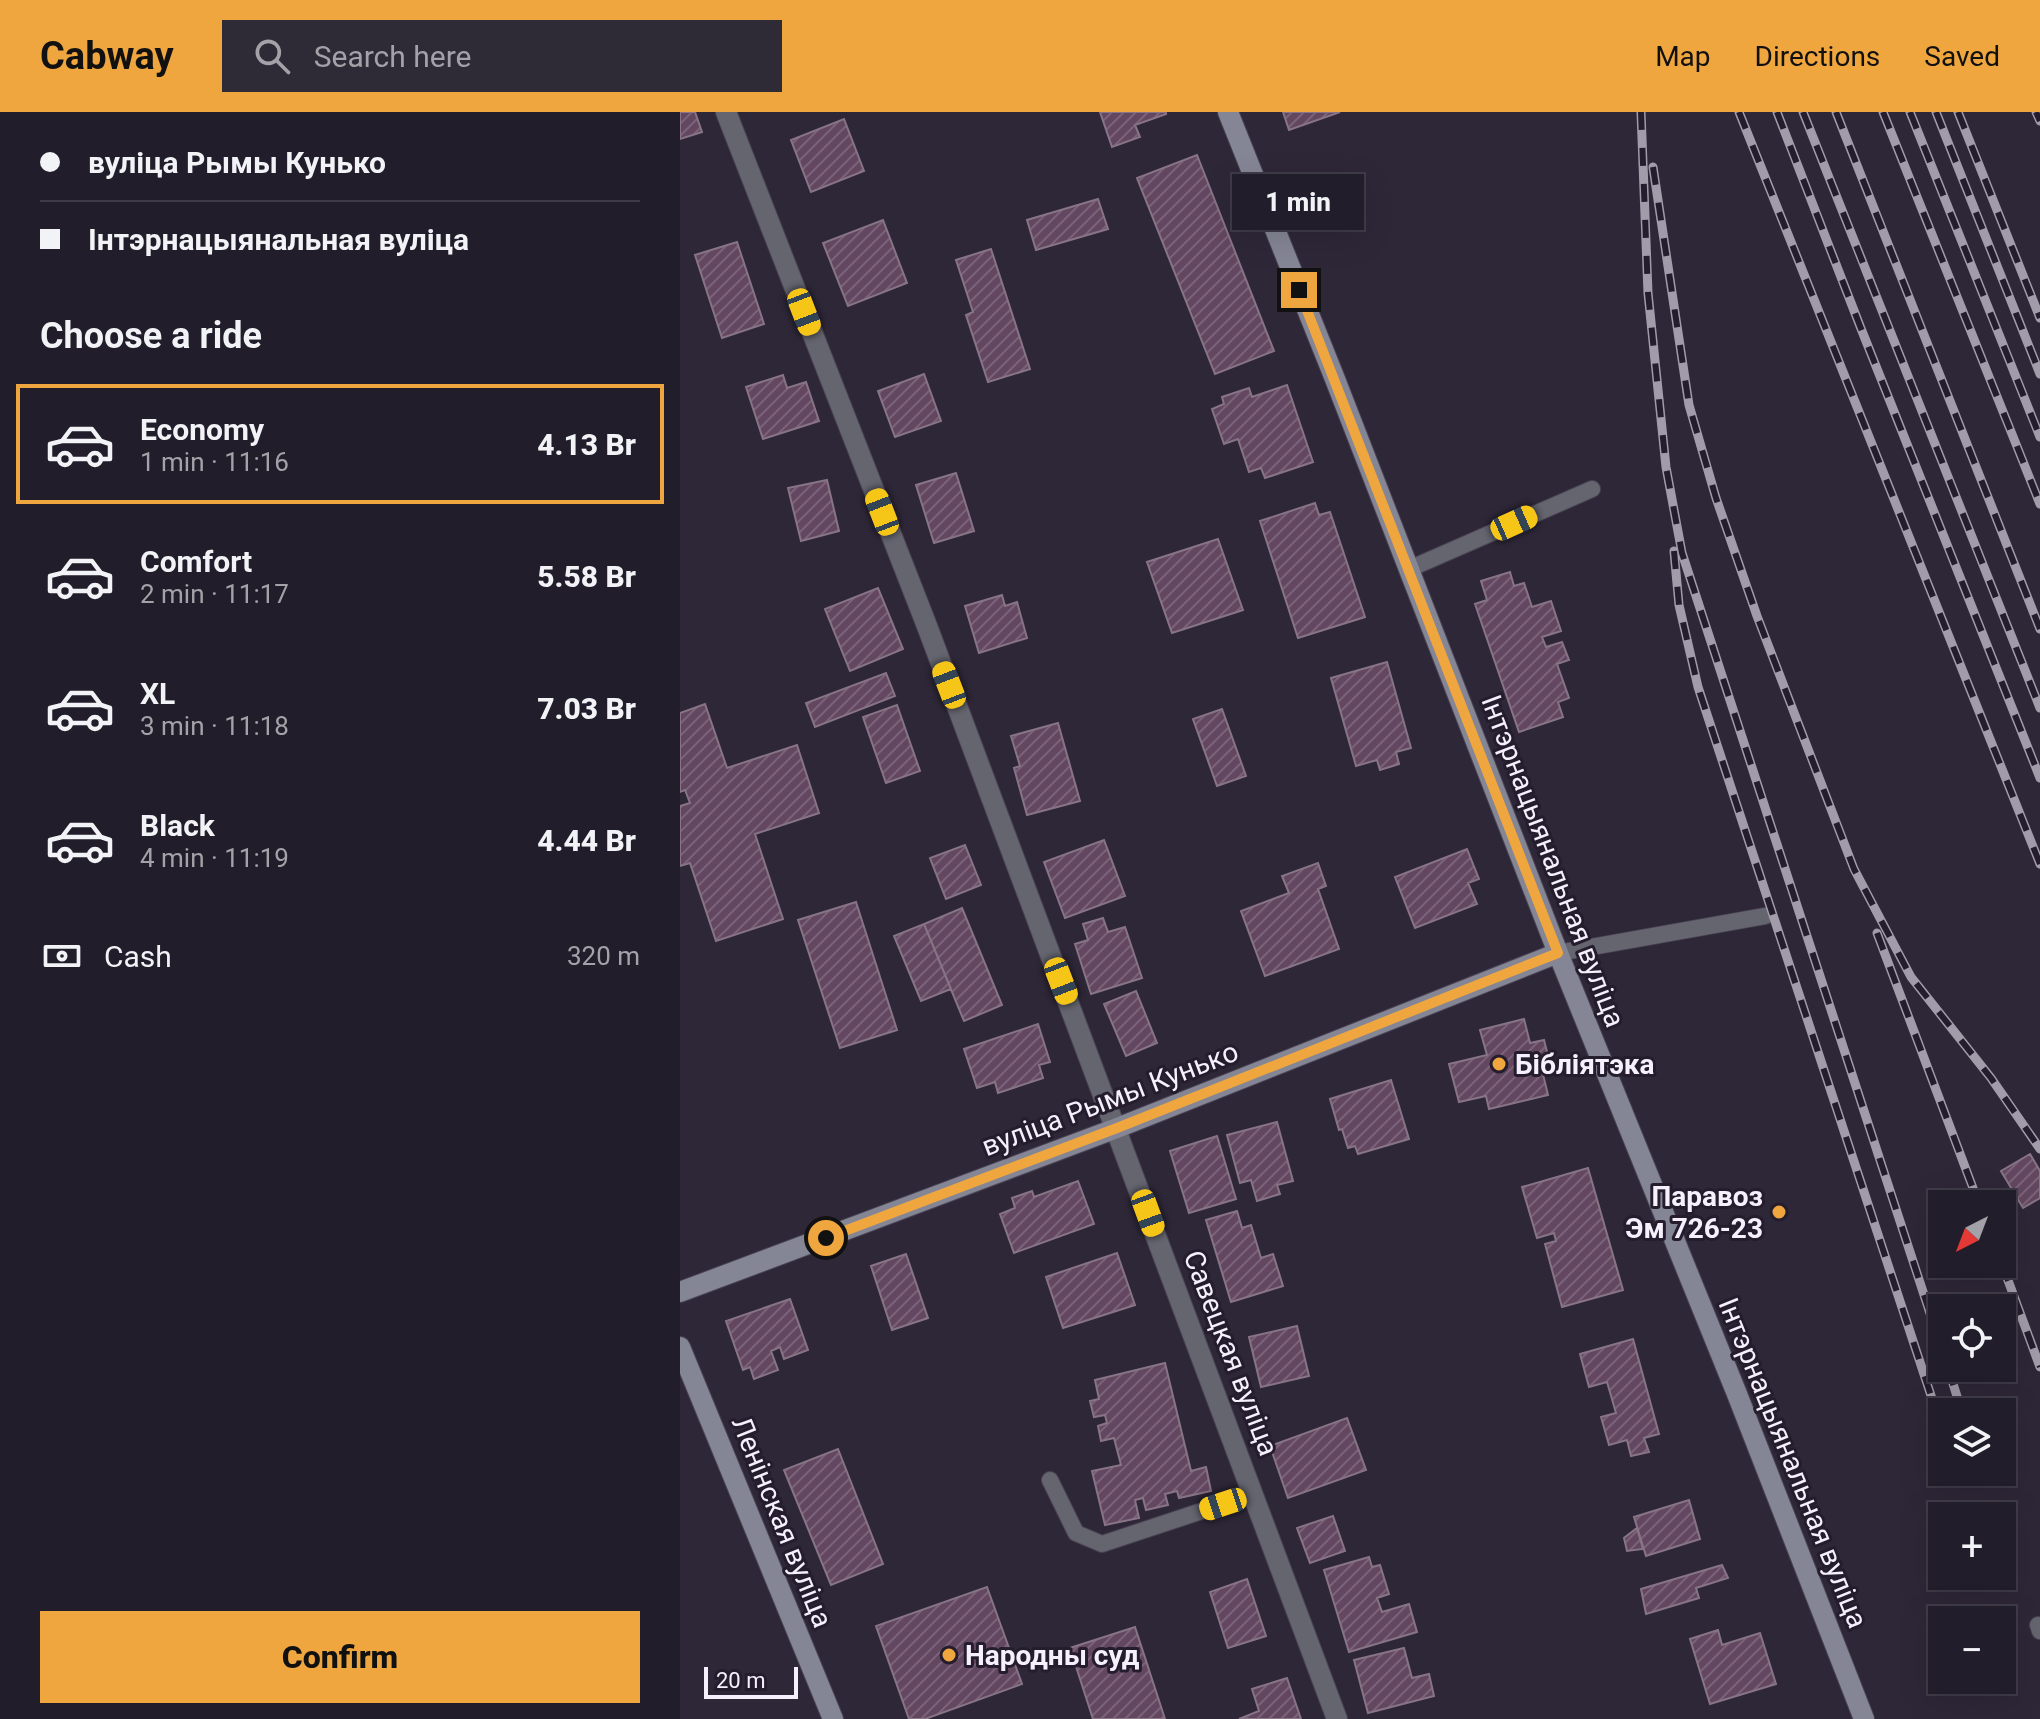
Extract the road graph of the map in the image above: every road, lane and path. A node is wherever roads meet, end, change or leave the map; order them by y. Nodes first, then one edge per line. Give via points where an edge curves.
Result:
1 (726, 112) edge
2 (1228, 112) edge
3 (1592, 489) dead end
4 (1409, 569) junction
5 (1765, 916) dead end
6 (1558, 953) junction
7 (1117, 1128) junction
8 (680, 1292) edge
9 (680, 1347) edge
10 (1050, 1480) dead end
11 (1253, 1494) junction
12 (833, 1719) edge
13 (1337, 1719) edge
14 (1864, 1719) edge

1 - 7 street, Савецкая вуліца
2 - 4 street, Інтэрнацыянальная вуліца
3 - 4 lane
4 - 6 street, Інтэрнацыянальная вуліца
5 - 6 lane
6 - 7 street, вуліца Рымы Кунько
6 - 14 street, Інтэрнацыянальная вуліца
7 - 8 street, вуліца Рымы Кунько
7 - 11 street, Савецкая вуліца
9 - 12 street, Ленінская вуліца
10 - 11 lane via 1076,1533 1102,1544
11 - 13 street, Савецкая вуліца

